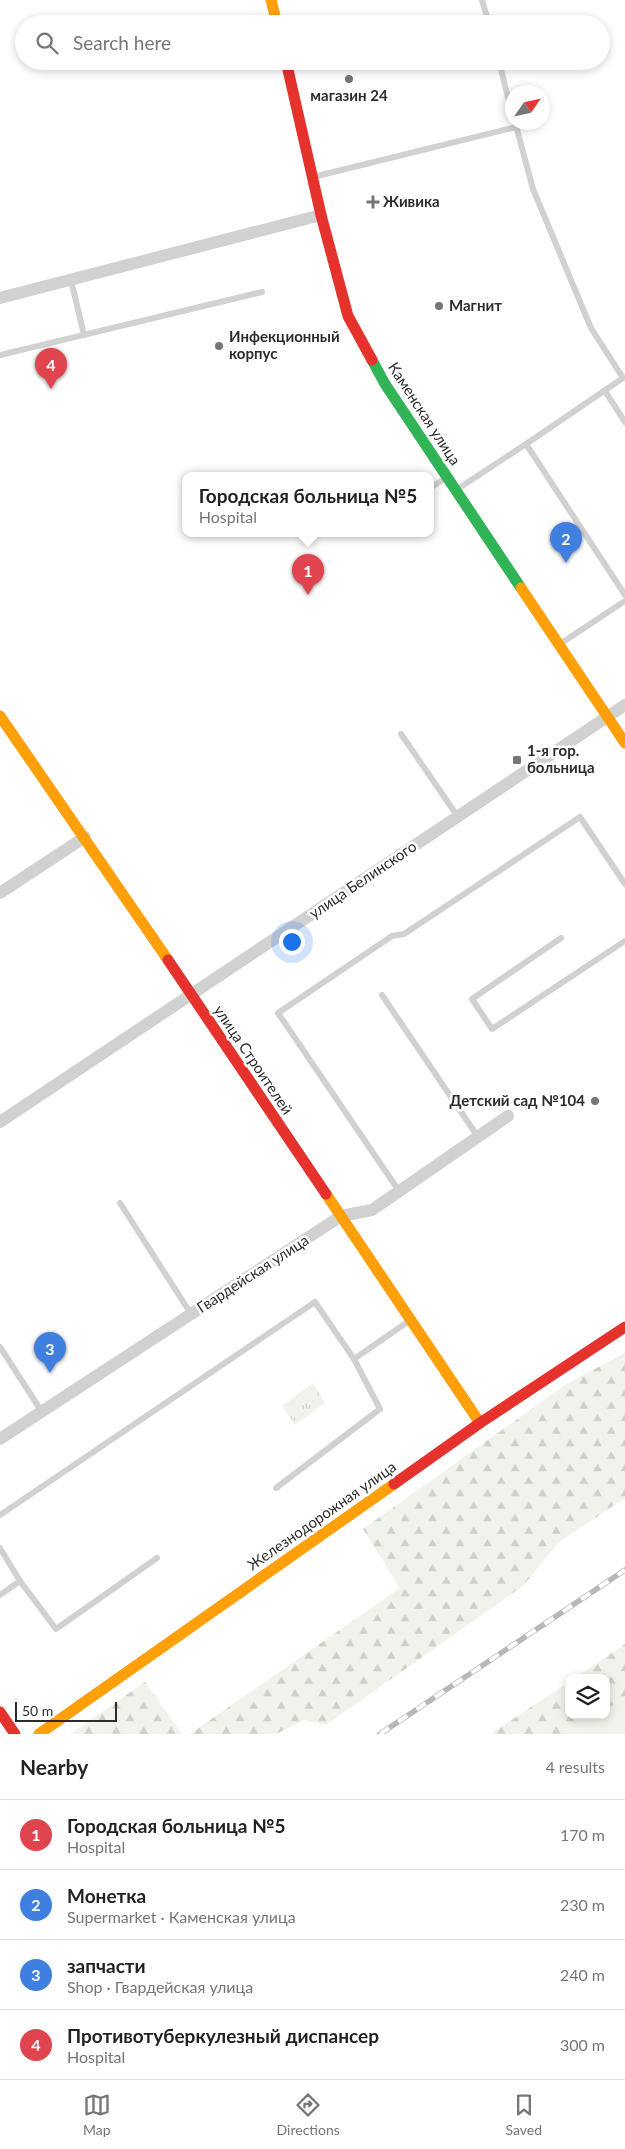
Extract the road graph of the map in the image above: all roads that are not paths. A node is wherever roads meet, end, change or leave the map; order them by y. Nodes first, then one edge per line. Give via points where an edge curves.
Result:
1 (271, 0) edge
2 (482, 0) edge
3 (275, 15) edge
4 (486, 15) edge
5 (288, 70) edge
6 (501, 70) edge
7 (505, 85) edge
8 (505, 128) edge
9 (516, 130) edge
10 (313, 177) junction
11 (321, 215) junction
12 (70, 280) junction
13 (262, 292) dead end
14 (0, 298) edge
15 (84, 335) junction
16 (0, 355) edge
17 (605, 391) junction
18 (625, 422) edge
19 (526, 444) junction
20 (447, 477) junction
21 (434, 485) edge
22 (456, 490) junction
23 (625, 594) edge
24 (625, 601) edge
25 (559, 645) junction
26 (625, 705) edge
27 (0, 716) edge
28 (608, 717) junction
29 (401, 734) dead end
30 (625, 743) edge
31 (458, 817) junction
32 (85, 837) junction
33 (625, 884) edge
34 (0, 894) edge
35 (561, 938) dead end
36 (625, 941) edge
37 (191, 995) junction
38 (382, 995) dead end
39 (508, 1116) dead end
40 (0, 1122) edge
41 (478, 1137) junction
42 (399, 1191) junction
43 (120, 1203) dead end
44 (341, 1216) junction
45 (191, 1314) junction
46 (411, 1320) junction
47 (625, 1327) edge
48 (0, 1347) edge
49 (354, 1359) junction
50 (42, 1412) junction
51 (480, 1423) junction
52 (0, 1439) edge
53 (276, 1488) dead end
54 (0, 1515) edge
55 (0, 1548) edge
56 (157, 1558) dead end
57 (20, 1581) junction
58 (0, 1595) edge
59 (0, 1712) edge
60 (15, 1734) edge
61 (39, 1734) edge

1 - 3 street
2 - 4 lane
5 - 10 street, Каменская улица
6 - 7 lane
8 - 10 lane
9 - 17 lane via 533,189 591,328 624,378
10 - 11 street, Каменская улица
11 - 12 street
11 - 20 street, Каменская улица via 348,316 385,384
12 - 14 street
12 - 15 lane
13 - 15 lane
15 - 16 lane
17 - 18 lane
17 - 19 lane
19 - 22 lane
19 - 23 lane
20 - 21 lane
20 - 22 street, Каменская улица
22 - 25 street, Каменская улица
24 - 25 lane
25 - 28 street, Каменская улица
26 - 28 street, улица Белинского
27 - 32 street, улица Строителей
28 - 30 street, Каменская улица
28 - 31 street, улица Белинского
29 - 31 lane
31 - 37 street, улица Белинского
32 - 34 street
32 - 37 street, улица Строителей
33 - 42 lane via 580,817 404,934 392,936 278,1013
35 - 36 lane via 472,999 492,1029
37 - 40 street, улица Белинского
37 - 44 street, улица Строителей
38 - 41 lane
39 - 41 street, Гвардейская улица
41 - 42 street, Гвардейская улица
42 - 44 street, Гвардейская улица via 372,1210
43 - 45 lane
44 - 45 street, Гвардейская улица
44 - 46 street, улица Строителей
45 - 50 street, Гвардейская улица
46 - 49 lane
46 - 51 street, улица Строителей
47 - 51 street, Железнодорожная улица
48 - 50 lane
49 - 53 lane via 380,1409
49 - 54 lane via 315,1302
50 - 52 street, Гвардейская улица
51 - 61 street, Железнодорожная улица
55 - 57 lane
56 - 57 lane via 56,1629
57 - 58 lane
59 - 60 street

